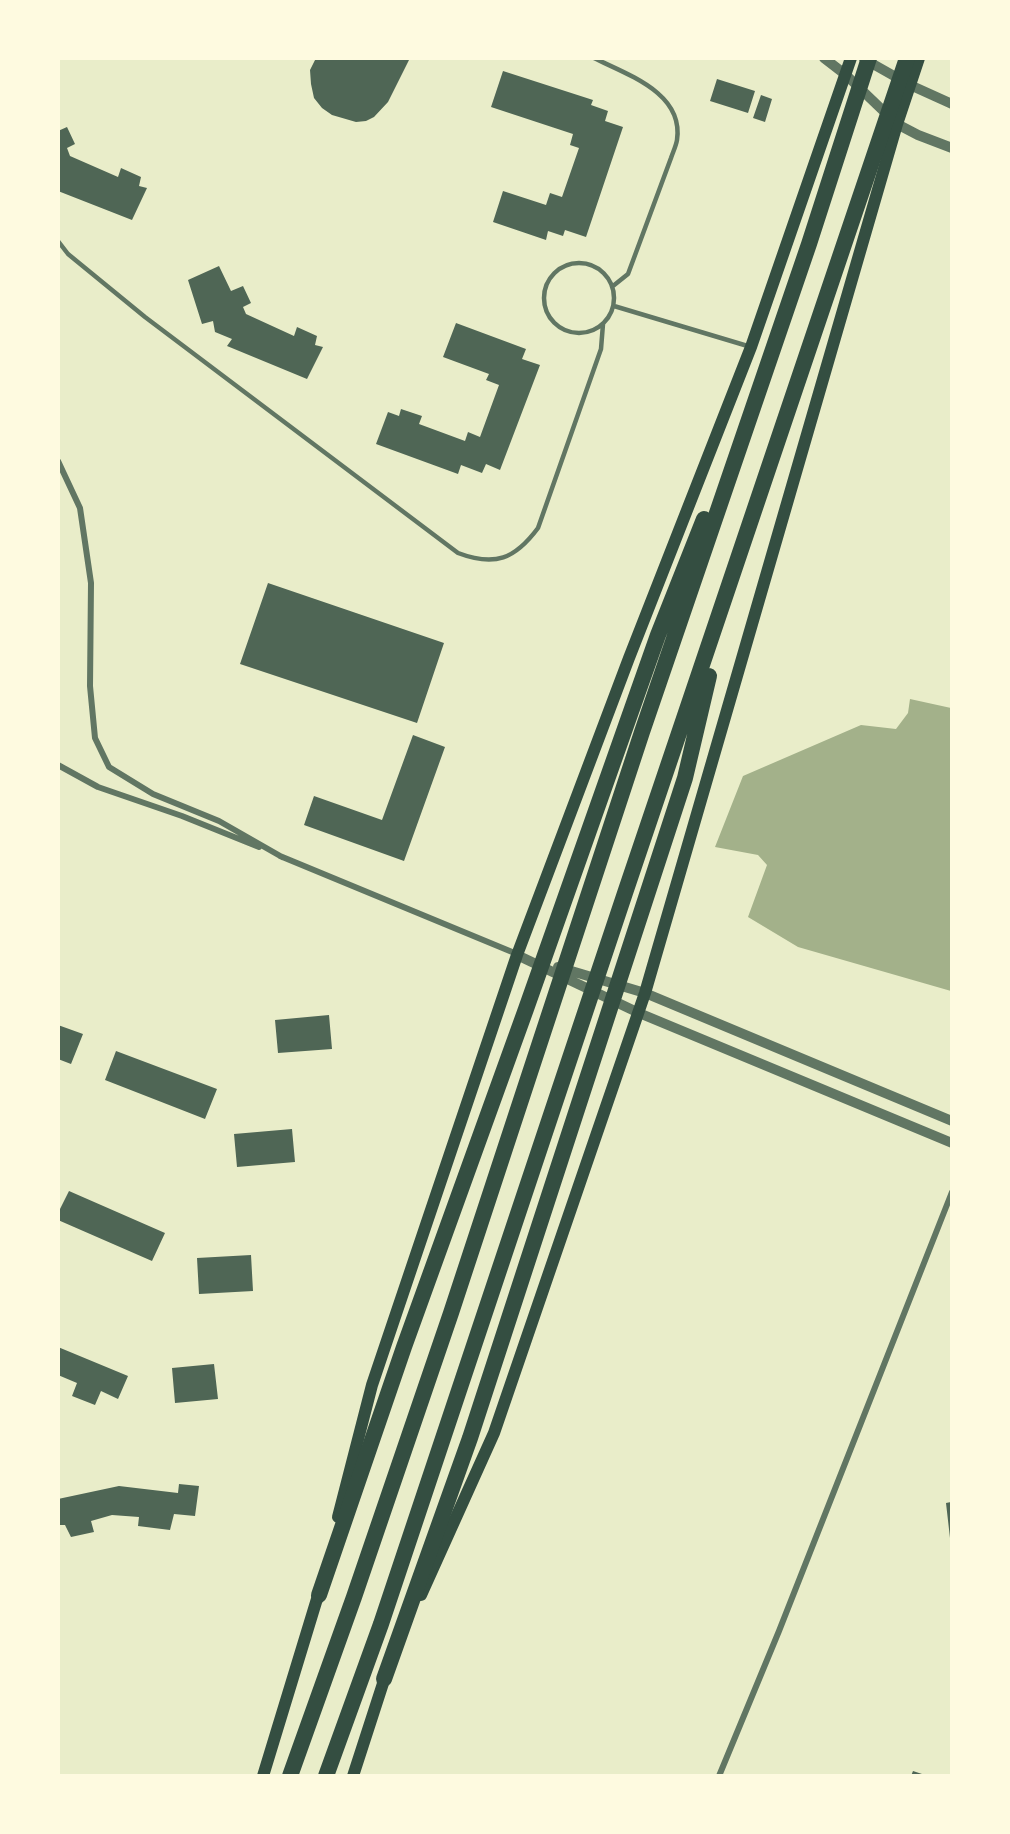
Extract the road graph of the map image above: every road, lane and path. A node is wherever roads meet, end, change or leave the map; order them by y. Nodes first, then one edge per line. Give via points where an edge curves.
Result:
1 (594, 58) edge
2 (824, 58) edge
3 (851, 58) edge
4 (863, 58) edge
5 (869, 58) edge
6 (907, 58) edge
7 (919, 58) edge
8 (846, 75) junction
9 (910, 86) junction
10 (951, 104) edge
11 (897, 124) junction
12 (951, 148) edge
13 (58, 241) edge
14 (613, 286) junction
15 (614, 306) junction
16 (603, 324) junction
17 (779, 332) junction
18 (751, 346) junction
19 (58, 461) edge
20 (731, 578) junction
21 (58, 765) edge
22 (282, 857) junction
23 (517, 955) junction
24 (645, 993) junction
25 (639, 1013) junction
26 (951, 1121) edge
27 (951, 1143) edge
28 (951, 1192) edge
29 (319, 1595) junction
30 (384, 1679) junction
31 (263, 1776) edge
32 (290, 1776) edge
33 (326, 1776) edge
34 (353, 1776) edge
35 (720, 1776) edge

1 - 14 lane via 653,89 675,114 677,126 677,140 628,274
2 - 8 street
3 - 8 main road
4 - 9 street
5 - 17 highway
6 - 20 highway
7 - 9 main road
8 - 11 street
8 - 18 main road
9 - 10 street
9 - 11 main road
11 - 12 street
11 - 24 main road
13 - 16 lane via 68,254 145,317 458,553 476,560 507,557 538,528 602,349
14 - 15 lane
14 - 16 lane via 602,270 583,262 563,266 548,279 543,299 550,318 565,331 585,333
15 - 16 lane
15 - 18 lane
17 - 29 highway via 658,634
17 - 32 highway via 642,732 452,1313
18 - 23 main road
19 - 22 street via 80,507 91,583 90,686 95,738 109,767 153,794 219,821
20 - 30 highway via 684,778 470,1438
20 - 33 highway via 381,1624
21 - 22 street via 98,787
22 - 23 street
23 - 24 street
23 - 25 street
23 - 29 main road via 372,1385
24 - 25 main road
24 - 26 street
25 - 27 street
25 - 30 main road via 494,1433
28 - 35 street
29 - 31 main road
30 - 34 main road

